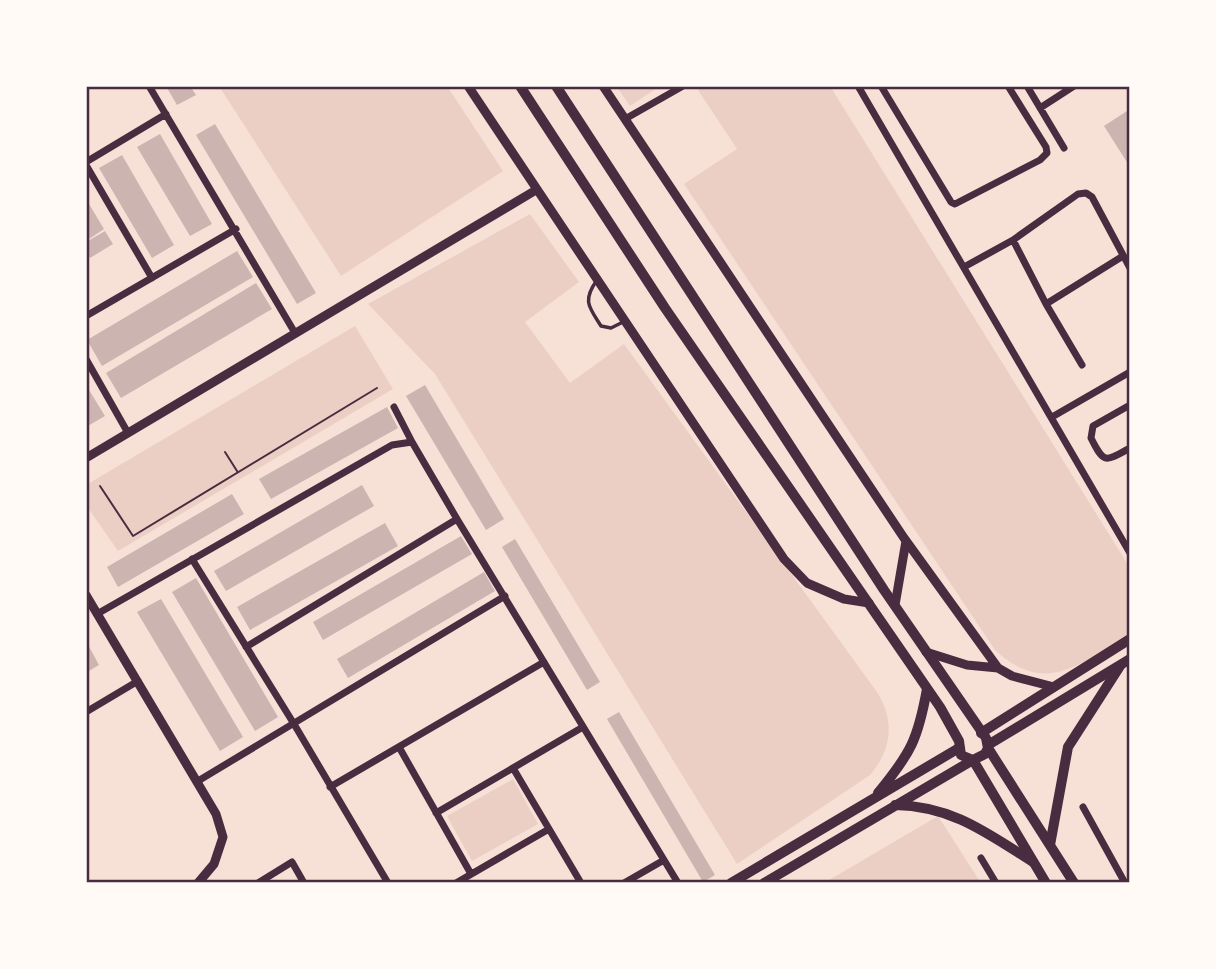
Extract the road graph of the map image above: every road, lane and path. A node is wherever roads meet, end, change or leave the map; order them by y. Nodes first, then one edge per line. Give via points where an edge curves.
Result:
1 (149, 86) edge
2 (468, 86) edge
3 (520, 86) edge
4 (555, 86) edge
5 (603, 86) edge
6 (683, 86) edge
7 (858, 86) edge
8 (881, 86) edge
9 (1008, 86) edge
10 (1027, 86) edge
11 (1074, 86) edge
12 (1040, 108) junction
13 (166, 114) junction
14 (625, 119) junction
15 (1065, 148) dead end
16 (86, 164) edge
17 (536, 190) junction
18 (236, 229) junction
19 (1013, 240) junction
20 (1123, 256) junction
21 (964, 267) junction
22 (1130, 268) edge
23 (152, 278) junction
24 (597, 280) junction
25 (1046, 304) junction
26 (86, 316) edge
27 (624, 320) junction
28 (295, 333) junction
29 (86, 359) edge
30 (1083, 365) dead end
31 (1130, 372) edge
32 (377, 388) dead end
33 (1130, 404) edge
34 (394, 407) dead end
35 (1052, 418) junction
36 (128, 433) junction
37 (412, 442) junction
38 (1130, 448) edge
39 (226, 452) dead end
40 (86, 458) edge
41 (237, 472) junction
42 (100, 486) dead end
43 (457, 519) junction
44 (906, 541) junction
45 (1130, 553) edge
46 (192, 559) junction
47 (86, 595) edge
48 (505, 596) junction
49 (869, 603) junction
50 (895, 605) junction
51 (97, 614) junction
52 (1130, 639) edge
53 (246, 647) junction
54 (926, 652) junction
55 (544, 662) junction
56 (1125, 662) edge
57 (998, 668) junction
58 (138, 681) junction
59 (1054, 687) junction
60 (927, 689) junction
61 (86, 712) edge
62 (294, 723) junction
63 (583, 727) junction
64 (981, 733) junction
65 (959, 745) junction
66 (988, 746) junction
67 (399, 747) junction
68 (973, 760) junction
69 (513, 768) junction
70 (198, 781) junction
71 (330, 787) junction
72 (874, 799) junction
73 (895, 805) junction
74 (1083, 807) dead end
75 (436, 813) junction
76 (550, 829) junction
77 (1050, 845) junction
78 (981, 858) dead end
79 (664, 860) junction
80 (1033, 862) junction
81 (471, 874) junction
82 (198, 883) edge
83 (258, 883) edge
84 (304, 883) edge
85 (388, 883) edge
86 (456, 883) edge
87 (582, 883) edge
88 (624, 883) edge
89 (678, 883) edge
90 (732, 883) edge
91 (764, 883) edge
92 (996, 883) edge
93 (1046, 883) edge
94 (1074, 883) edge
95 (1125, 883) edge

1 - 13 street
2 - 17 street
3 - 49 highway via 665,308
4 - 50 highway
5 - 14 street
6 - 14 street
7 - 21 street
8 - 9 street via 955,204 1047,153
10 - 12 street
11 - 12 street
12 - 15 street
13 - 16 street
13 - 18 street
14 - 44 street
16 - 23 street
17 - 24 street
17 - 28 street
18 - 23 street
18 - 28 street
19 - 20 street via 1086,193 1093,197
19 - 21 street
19 - 25 street
20 - 22 street
20 - 25 street
21 - 35 street
23 - 26 street
24 - 27 street
24 - 27 lane via 587,300 601,326 611,328
25 - 30 street
27 - 49 street via 785,559 807,583
28 - 36 street
29 - 36 street
31 - 35 street
32 - 41 path
33 - 38 street via 1093,426 1090,438 1105,460
34 - 37 street
35 - 45 street
36 - 40 street
37 - 43 street
37 - 46 street via 392,445
39 - 41 path
41 - 42 path via 133,536
43 - 48 street
43 - 53 street
44 - 50 street
44 - 57 street
46 - 51 street
46 - 53 street
47 - 51 street
48 - 55 street
48 - 62 street
49 - 60 highway
50 - 54 highway
51 - 58 street
52 - 59 main road
53 - 62 street
54 - 57 street via 967,665
54 - 64 highway
55 - 63 street
55 - 67 street
56 - 66 main road
56 - 77 highway via 1068,747
57 - 59 street
58 - 61 street
58 - 70 street
59 - 64 main road
60 - 65 highway
60 - 72 main road via 911,750
62 - 70 street
62 - 71 street
63 - 69 street
63 - 79 street
64 - 65 highway via 968,732
64 - 66 highway
65 - 68 highway via 967,759
65 - 72 main road
66 - 68 highway via 980,759
66 - 77 highway
67 - 71 street
67 - 75 street
68 - 73 main road
68 - 80 highway
69 - 75 street
69 - 76 street
70 - 82 street via 223,837 214,864
71 - 85 street
72 - 90 main road
73 - 80 main road via 955,816
73 - 91 main road
74 - 95 street
75 - 81 street
76 - 81 street
76 - 87 street
77 - 94 highway
78 - 92 street
79 - 88 street
79 - 89 street
80 - 93 highway
81 - 86 street
83 - 84 street via 292,862

